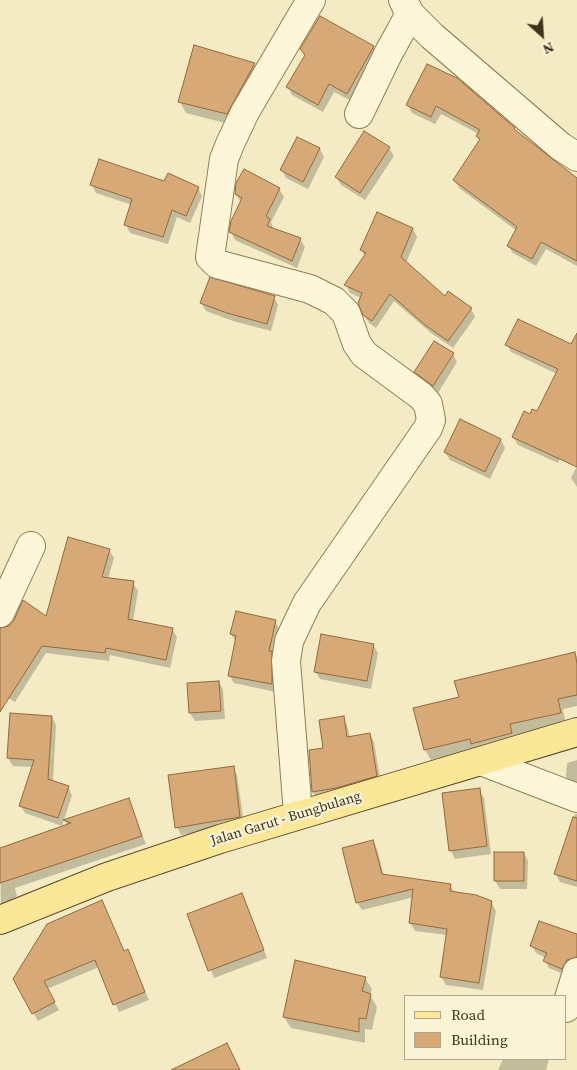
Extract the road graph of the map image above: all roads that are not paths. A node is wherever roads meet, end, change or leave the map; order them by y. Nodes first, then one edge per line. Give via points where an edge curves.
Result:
1 (311, 0) edge
2 (407, 7) edge
3 (359, 114) dead end
4 (577, 156) edge
5 (31, 546) dead end
6 (0, 613) edge
7 (577, 732) edge
8 (481, 761) junction
9 (577, 798) edge
10 (298, 814) junction
11 (0, 920) edge
12 (577, 972) edge
13 (567, 1005) edge

1 - 10 street via 245,112 230,144 223,168 210,257 217,264 310,289 334,301 346,313 364,354 421,396 428,404 431,420 307,603 289,641 286,661
2 - 3 street
2 - 4 street via 492,89 560,146
5 - 6 street
7 - 8 main road, Jalan Garut - Bungbulang
8 - 9 street
8 - 10 main road, Jalan Garut - Bungbulang
10 - 11 main road, Jalan Garut - Bungbulang via 107,877
12 - 13 street

